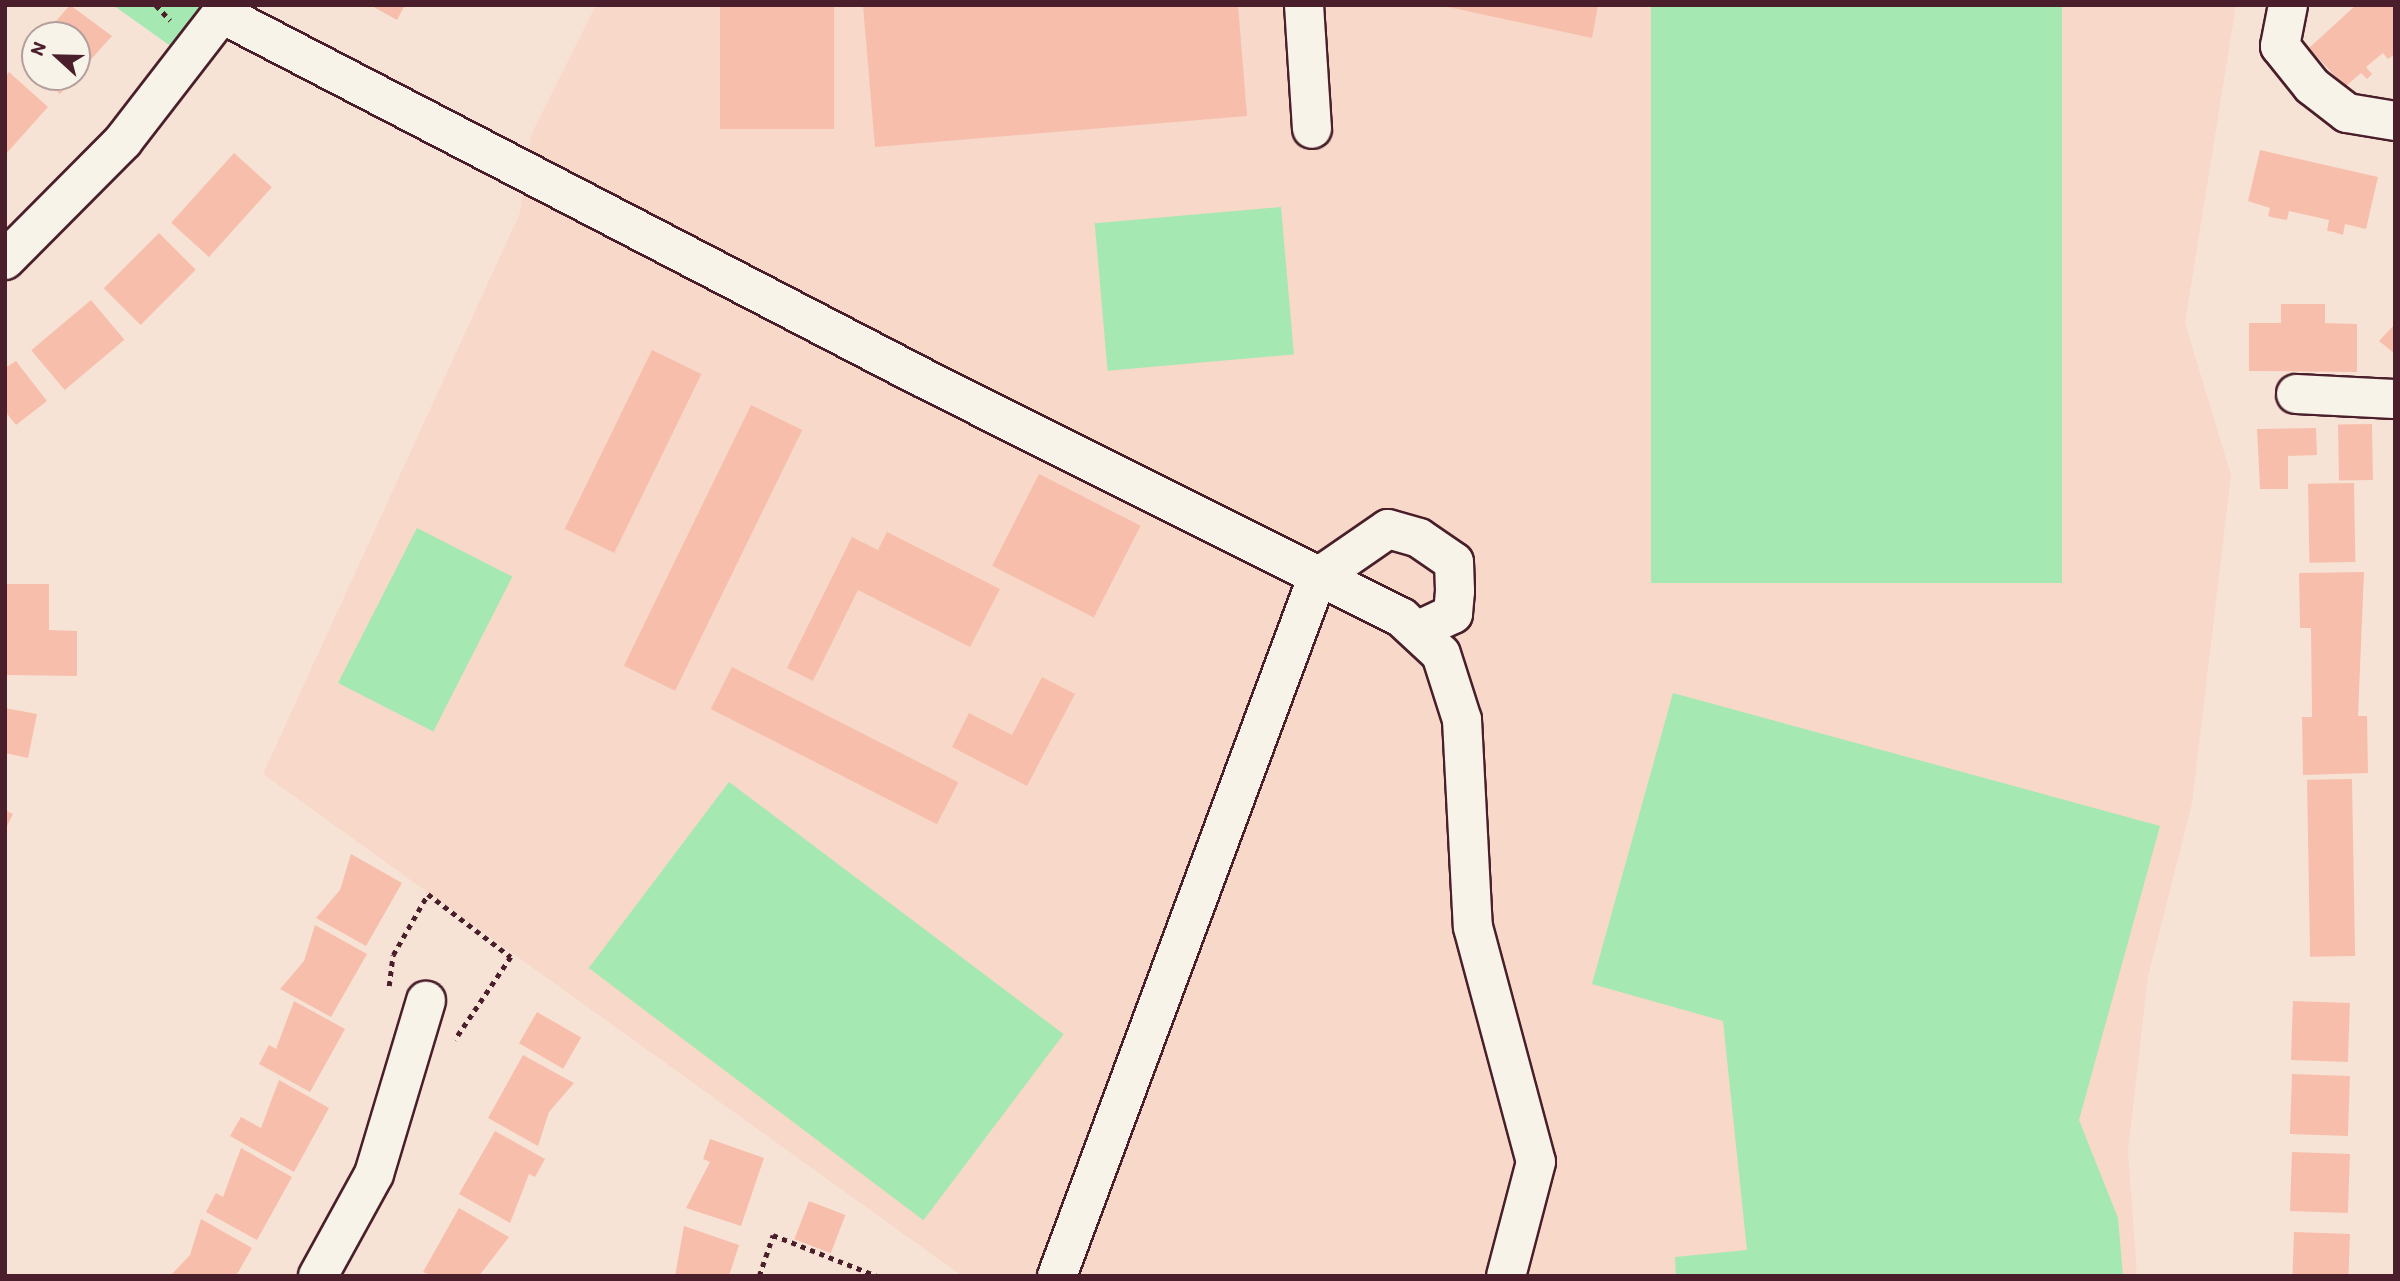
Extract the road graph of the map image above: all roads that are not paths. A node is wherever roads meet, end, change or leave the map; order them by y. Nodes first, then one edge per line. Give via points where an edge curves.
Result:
1 (1304, 5) edge
2 (2288, 5) edge
3 (225, 9) edge
4 (2395, 121) edge
5 (1312, 130) dead end
6 (5, 260) edge
7 (2296, 394) dead end
8 (2395, 399) edge
9 (1317, 578) junction
10 (1416, 631) junction
11 (426, 1000) dead end
12 (318, 1276) edge
13 (1057, 1276) edge
14 (1506, 1276) edge

1 - 5 street
2 - 4 street via 2280,46 2312,86 2347,113
3 - 6 street via 123,141
3 - 9 street via 514,168
7 - 8 street
9 - 10 street via 1401,617
9 - 10 street via 1388,529 1419,538 1454,562 1455,591 1453,614
9 - 13 street
10 - 14 street via 1441,653 1462,720 1474,927 1516,1068 1536,1162
11 - 12 street via 374,1174

